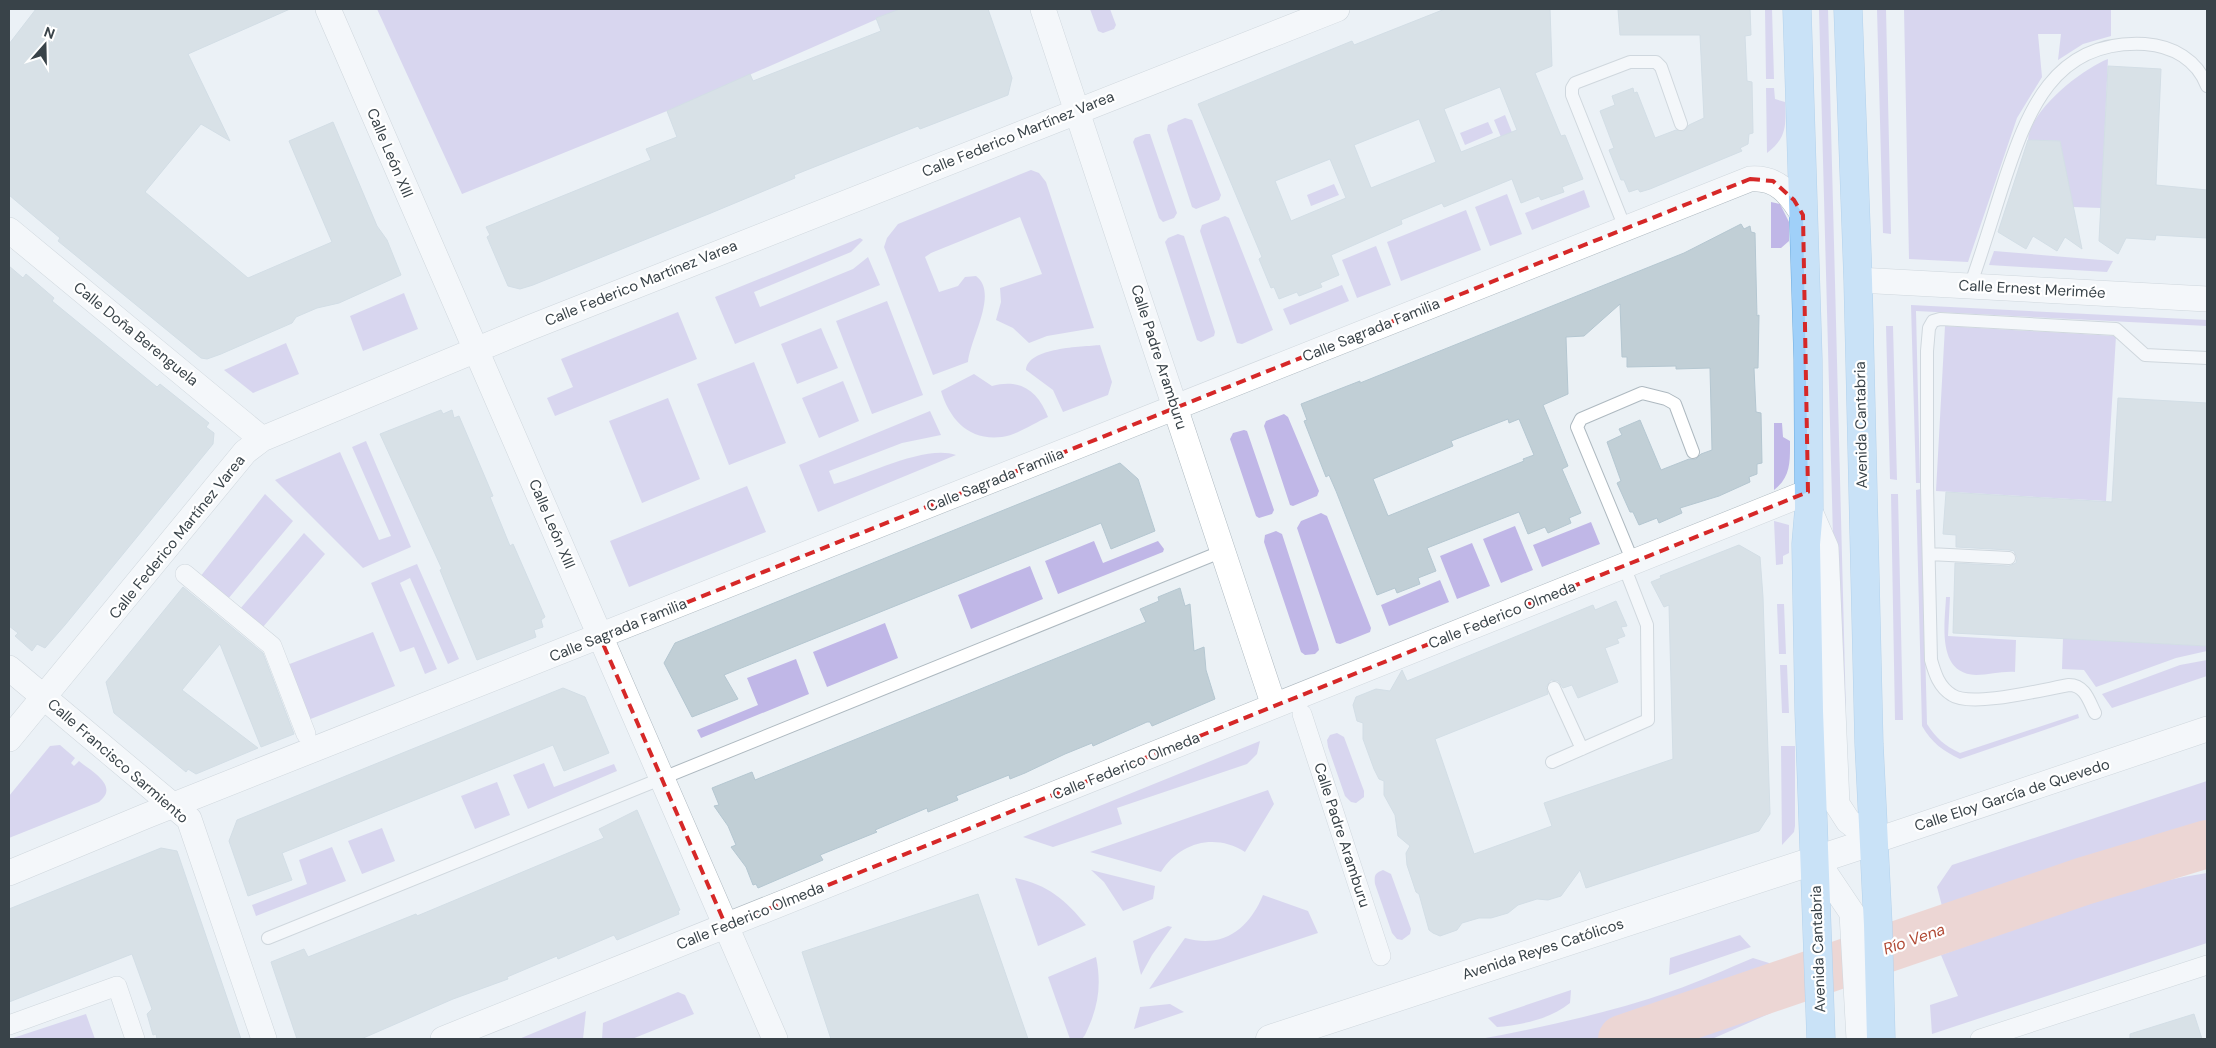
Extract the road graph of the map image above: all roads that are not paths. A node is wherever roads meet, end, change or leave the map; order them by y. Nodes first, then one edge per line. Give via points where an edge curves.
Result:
1 (328, 9) edge
2 (1043, 9) edge
3 (1337, 9) edge
4 (1798, 9) edge
5 (1848, 9) edge
6 (2207, 86) edge
7 (1077, 110) junction
8 (1681, 124) dead end
9 (1803, 216) junction
10 (1625, 228) junction
11 (9, 230) edge
12 (1858, 280) junction
13 (1970, 286) junction
14 (2207, 299) edge
15 (476, 350) junction
16 (2207, 358) edge
17 (1175, 408) junction
18 (262, 439) junction
19 (1693, 452) dead end
20 (1809, 501) junction
21 (1223, 551) junction
22 (1929, 554) junction
23 (2009, 558) dead end
24 (1628, 564) junction
25 (185, 574) dead end
26 (600, 637) junction
27 (9, 668) edge
28 (1554, 688) dead end
29 (44, 697) junction
30 (1274, 706) junction
31 (2095, 713) dead end
32 (1302, 714) dead end
33 (2207, 729) edge
34 (306, 734) dead end
35 (9, 739) edge
36 (1582, 749) junction
37 (1552, 762) dead end
38 (662, 778) junction
39 (175, 806) junction
40 (1874, 841) junction
41 (1815, 858) junction
42 (9, 873) edge
43 (726, 926) junction
44 (1866, 929) junction
45 (268, 938) dead end
46 (1381, 956) dead end
47 (2207, 965) edge
48 (1868, 979) junction
49 (9, 1025) edge
50 (1879, 1034) edge
51 (135, 1039) edge
52 (264, 1039) edge
53 (443, 1039) edge
54 (775, 1039) edge
55 (1270, 1039) edge
56 (1821, 1039) edge
57 (1859, 1039) edge
58 (1980, 1039) edge

1 - 15 street, Calle León XIII
2 - 7 street, Calle Padre Aramburu
3 - 7 street, Calle Federico Martínez Varea
4 - 9 main road, Avenida Cantabria
5 - 12 main road, Avenida Cantabria
6 - 13 lane via 2202,73 2188,60 2175,50 2157,45 2109,47 2077,60 2059,74 2032,108 2019,136
7 - 15 street, Calle Federico Martínez Varea
7 - 17 street, Calle Padre Aramburu
8 - 10 lane via 1661,67 1656,62 1630,62 1575,82 1572,95
9 - 10 street, Calle Sagrada Familia via 1794,200 1773,181 1762,178 1750,179
9 - 20 main road, Avenida Cantabria
10 - 17 street, Calle Sagrada Familia
11 - 18 street, Calle Doña Berenguela
12 - 13 street, Calle Ernest Merimée
12 - 40 main road, Avenida Cantabria
13 - 14 street, Calle Ernest Merimée
15 - 18 street, Calle Federico Martínez Varea
15 - 26 street, Calle León XIII
16 - 22 lane via 2144,355 2116,328 1933,321 1927,351
17 - 21 street, Calle Padre Aramburu
17 - 26 street, Calle Sagrada Familia
18 - 29 street, Calle Federico Martínez Varea via 245,452
19 - 24 lane via 1674,404 1666,399 1642,393 1578,423
20 - 24 street, Calle Federico Olmeda
20 - 40 street, Avenida Cantabria via 1826,548 1837,804 1848,821
20 - 41 main road, Avenida Cantabria via 1806,544
21 - 30 street, Calle Padre Aramburu
21 - 38 lane
22 - 23 lane
22 - 31 lane via 1932,660 1935,676 1942,686 1953,696 1976,700 2078,686 2083,689
24 - 30 street, Calle Federico Olmeda
24 - 36 lane via 1647,626 1648,720
25 - 34 street via 272,646
26 - 38 street, Calle León XIII
26 - 39 street, Calle Sagrada Familia
27 - 29 street, Calle Francisco Sarmiento
28 - 36 lane
29 - 35 street, Calle Federico Martínez Varea
29 - 39 street, Calle Francisco Sarmiento
30 - 43 street, Calle Federico Olmeda
32 - 46 street, Calle Padre Aramburu
33 - 40 street, Calle Eloy García de Quevedo
36 - 37 lane
38 - 43 street, Calle León XIII
38 - 45 lane
39 - 42 street, Calle Sagrada Familia
39 - 52 street, Calle Francisco Sarmiento via 189,819 196,836
40 - 41 street, Calle Eloy García de Quevedo
40 - 44 main road, Avenida Cantabria
41 - 44 street, Avenida Cantabria
41 - 55 street, Avenida Reyes Católicos
41 - 56 main road, Avenida Cantabria
43 - 53 street, Calle Federico Olmeda
43 - 54 street, Calle León XIII
44 - 48 main road, Avenida Cantabria
47 - 58 street
48 - 50 main road, Avenida Cantabria
48 - 57 street, Avenida Cantabria
49 - 51 street via 117,986

